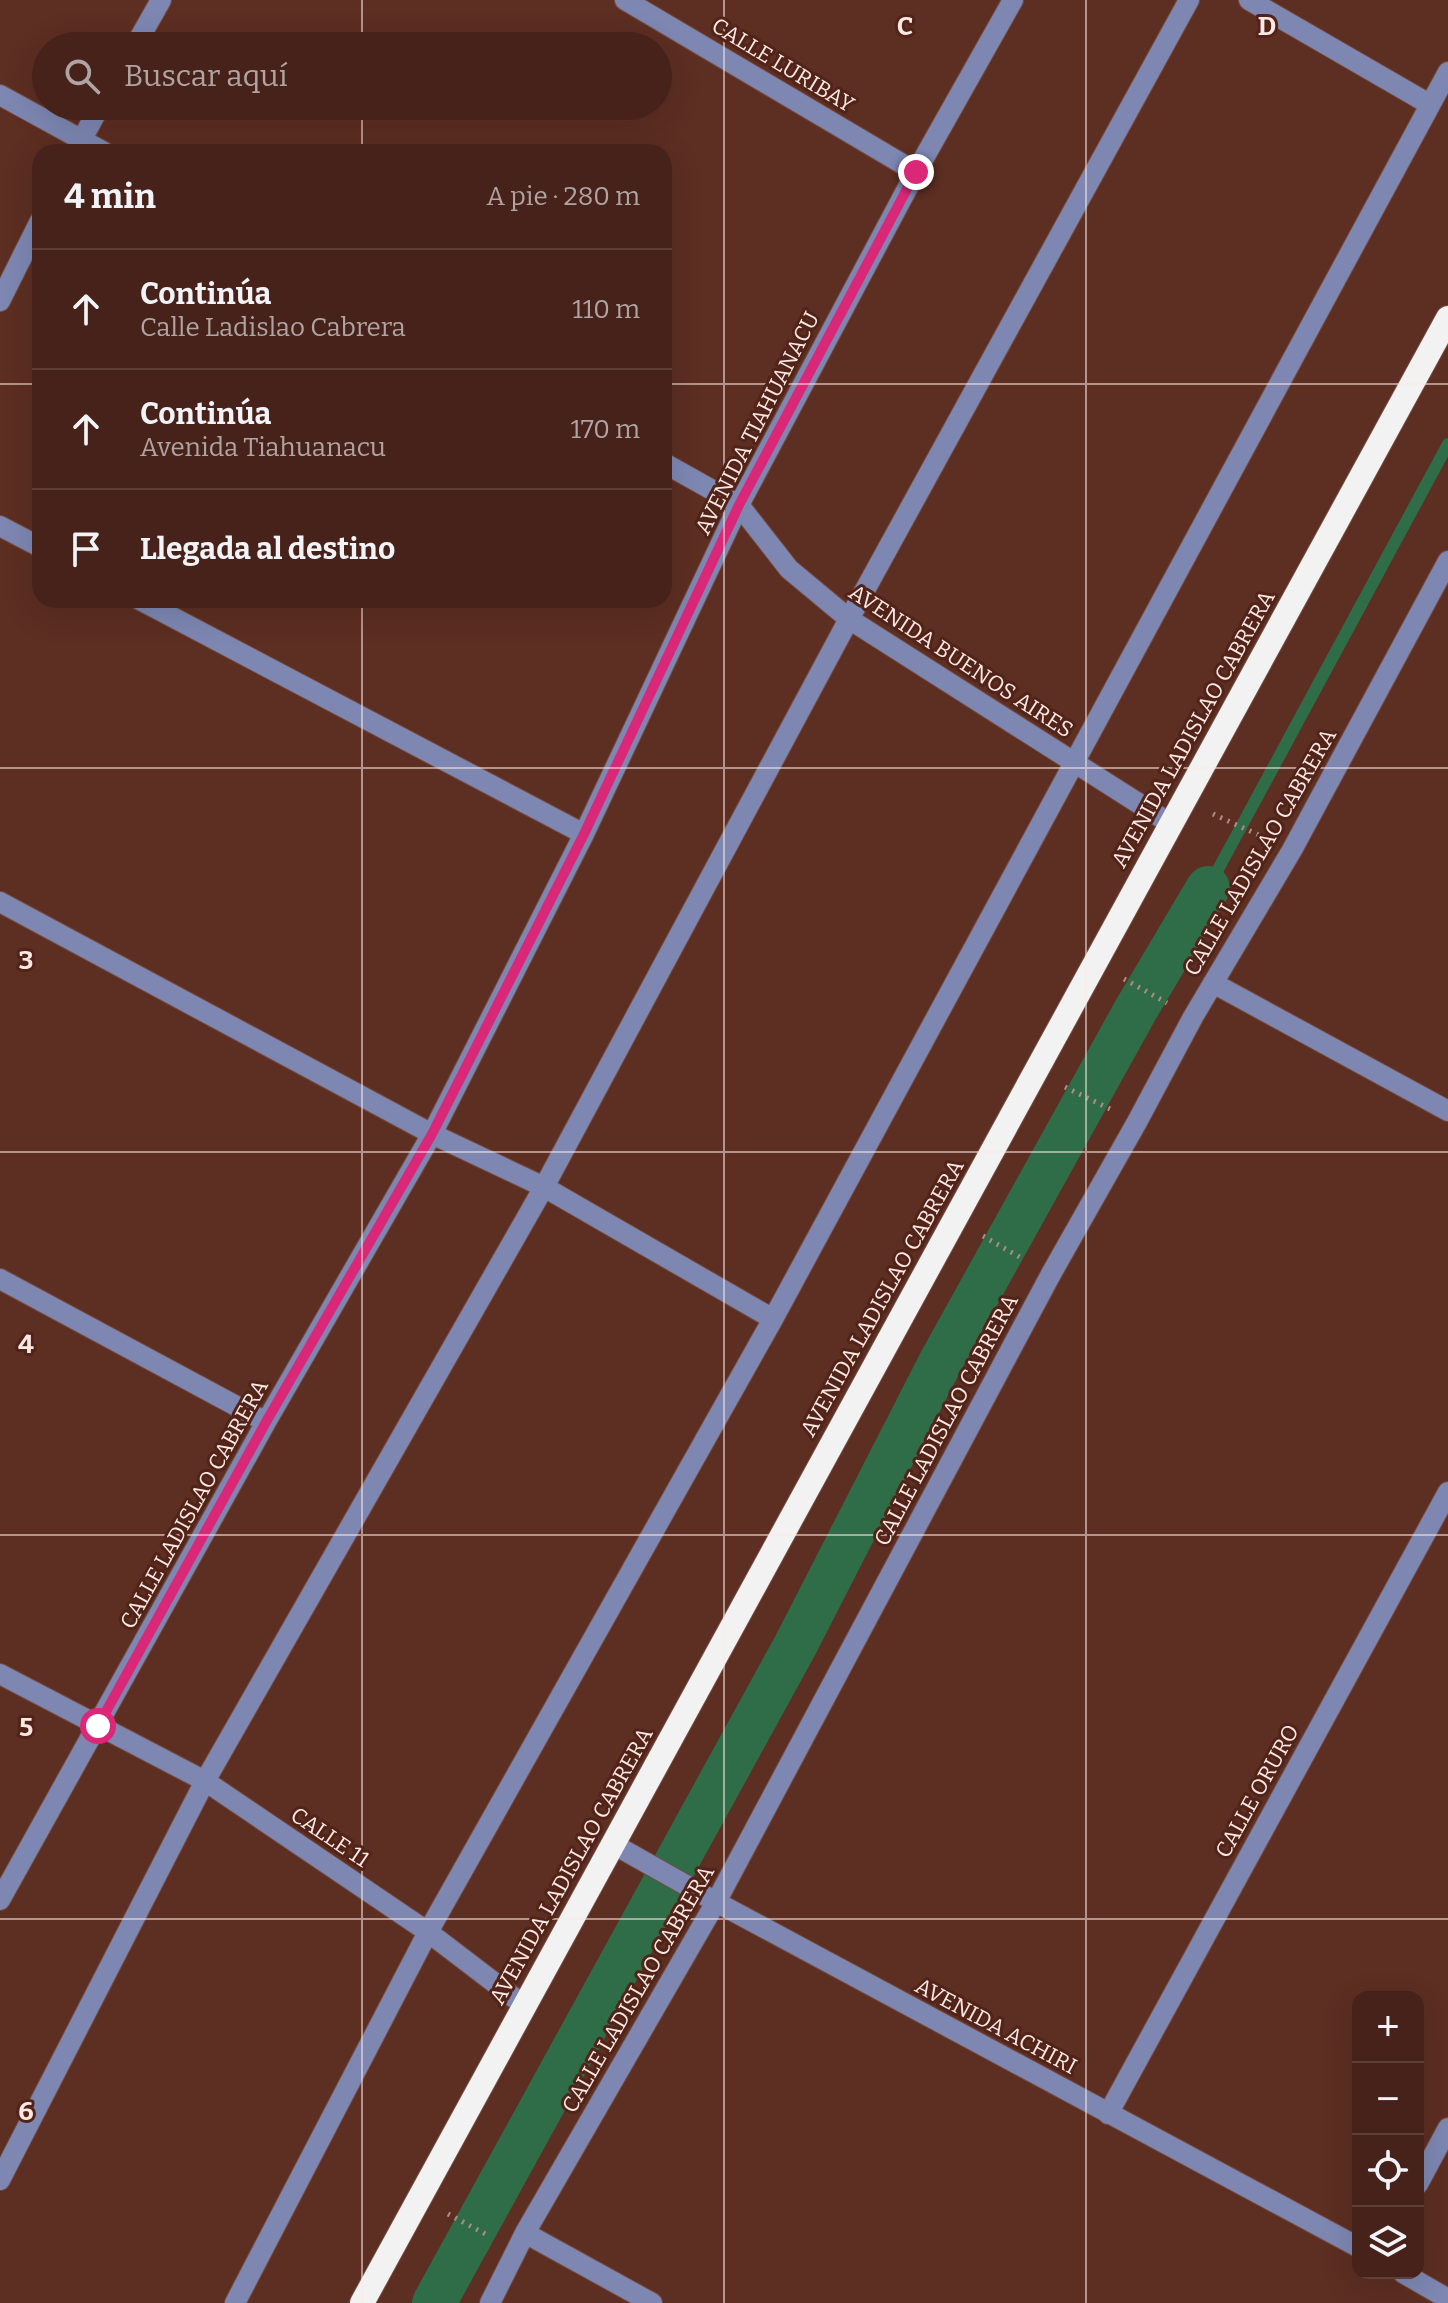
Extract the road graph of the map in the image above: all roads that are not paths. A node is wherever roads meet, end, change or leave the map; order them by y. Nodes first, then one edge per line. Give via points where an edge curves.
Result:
1 (161, 0) edge
2 (625, 0) edge
3 (1013, 0) edge
4 (1189, 0) edge
5 (1249, 0) edge
6 (143, 32) edge
7 (1448, 72) edge
8 (0, 95) edge
9 (1429, 104) junction
10 (32, 116) edge
11 (38, 120) edge
12 (92, 120) edge
13 (75, 144) edge
14 (79, 144) edge
15 (916, 172) junction
16 (32, 237) edge
17 (0, 301) edge
18 (1448, 318) edge
19 (672, 467) edge
20 (739, 505) junction
21 (0, 526) edge
22 (32, 543) edge
23 (1448, 561) edge
24 (155, 608) edge
25 (849, 619) junction
26 (1074, 763) junction
27 (1171, 824) junction
28 (584, 834) junction
29 (0, 902) edge
30 (1213, 983) junction
31 (1448, 1111) edge
32 (432, 1134) junction
33 (544, 1187) junction
34 (0, 1279) edge
35 (773, 1319) junction
36 (266, 1422) junction
37 (1448, 1492) edge
38 (0, 1674) edge
39 (98, 1726) junction
40 (205, 1781) junction
41 (613, 1844) junction
42 (707, 1897) junction
43 (0, 1900) edge
44 (428, 1932) junction
45 (525, 2006) junction
46 (1108, 2114) junction
47 (1448, 2128) edge
48 (1424, 2173) edge
49 (0, 2180) edge
50 (525, 2233) junction
51 (1352, 2244) edge
52 (1411, 2279) edge
53 (1436, 2297) edge
54 (235, 2303) edge
55 (362, 2303) edge
56 (490, 2303) edge
57 (652, 2303) edge

1 - 6 street
2 - 15 street, CALLE LURIBAY
3 - 15 street, AVENIDA TIAHUANACU
4 - 25 street
5 - 9 street
7 - 9 street
8 - 10 street
9 - 26 street
11 - 13 street
12 - 14 street
15 - 20 street, AVENIDA TIAHUANACU
16 - 17 street
18 - 27 highway, AVENIDA LADISLAO CABRERA
19 - 20 street, AVENIDA BUENOS AIRES
20 - 25 street, AVENIDA BUENOS AIRES via 789,569
20 - 28 street, AVENIDA TIAHUANACU
21 - 22 street
23 - 30 street, CALLE LADISLAO CABRERA via 1292,850
24 - 28 street
25 - 26 street, AVENIDA BUENOS AIRES
25 - 33 street
26 - 27 street, AVENIDA BUENOS AIRES
26 - 35 street
27 - 41 highway, AVENIDA LADISLAO CABRERA
28 - 32 street, AVENIDA TIAHUANACU
29 - 32 street
30 - 31 street
30 - 42 street, CALLE LADISLAO CABRERA
32 - 33 street
32 - 36 street, CALLE LADISLAO CABRERA
33 - 35 street
33 - 40 street
34 - 36 street
35 - 44 street
36 - 39 street, CALLE LADISLAO CABRERA
37 - 46 street, CALLE ORURO
38 - 39 street, CALLE 11
39 - 40 street, CALLE 11
39 - 43 street, CALLE LADISLAO CABRERA
40 - 44 street, CALLE 11
40 - 49 street
41 - 42 street, AVENIDA ACHIRI
41 - 45 highway, AVENIDA LADISLAO CABRERA
42 - 46 street, AVENIDA ACHIRI
42 - 50 street, CALLE LADISLAO CABRERA
44 - 45 street, CALLE 11
44 - 54 street
45 - 55 highway, AVENIDA LADISLAO CABRERA
46 - 51 street, AVENIDA ACHIRI
47 - 48 street
50 - 56 street, CALLE LADISLAO CABRERA
50 - 57 street
52 - 53 street

